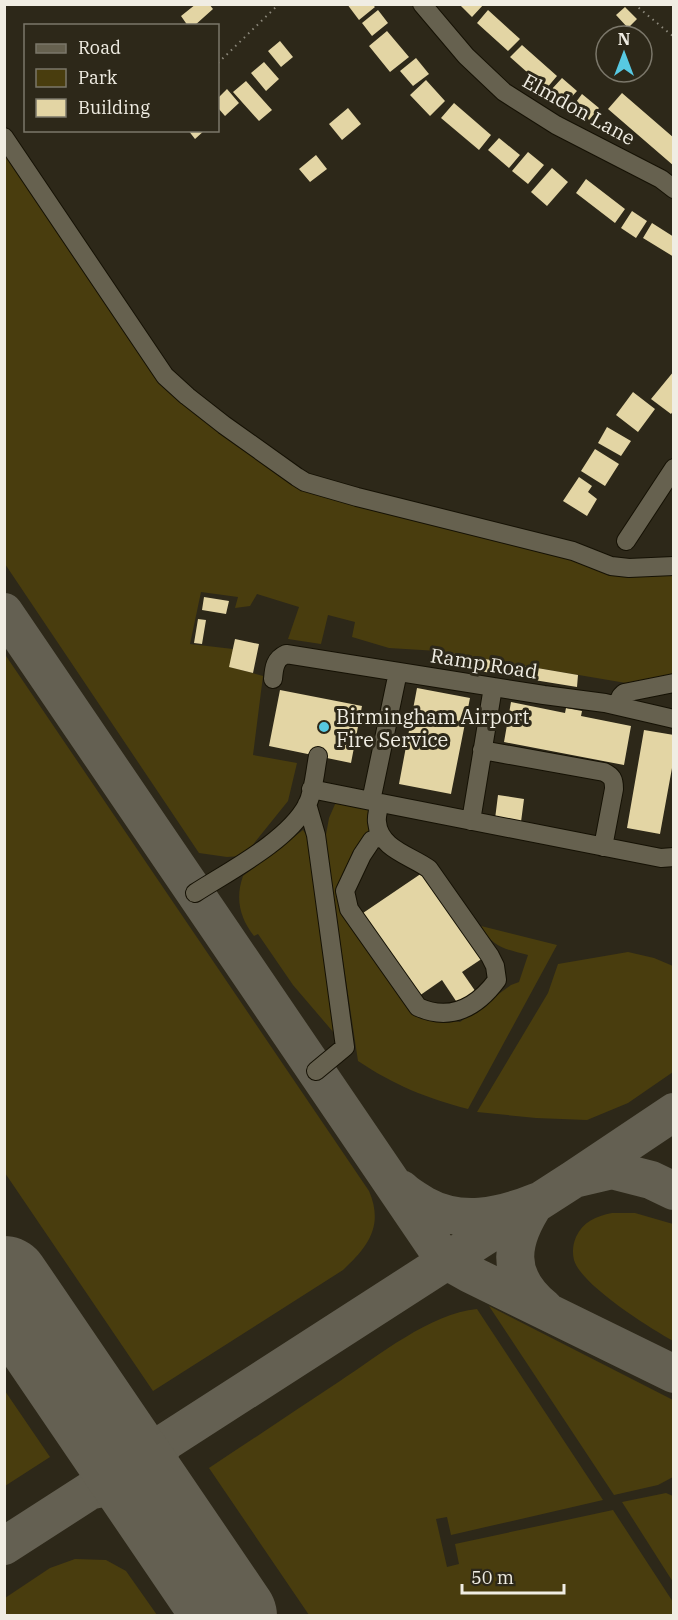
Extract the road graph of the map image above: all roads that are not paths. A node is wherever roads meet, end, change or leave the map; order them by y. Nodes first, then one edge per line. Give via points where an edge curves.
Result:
1 (422, 4) edge
2 (4, 137) edge
3 (674, 189) edge
4 (674, 468) edge
5 (626, 541) dead end
6 (674, 566) edge
7 (398, 672) junction
8 (273, 679) dead end
9 (674, 683) edge
10 (493, 687) junction
11 (617, 705) junction
12 (674, 719) edge
13 (482, 750) junction
14 (318, 756) dead end
15 (309, 796) junction
16 (375, 802) junction
17 (471, 821) junction
18 (382, 837) junction
19 (603, 847) junction
20 (674, 857) edge
21 (195, 893) dead end
22 (316, 1071) dead end

1 - 3 street, Elmdon Lane via 466,56 504,92
2 - 6 street via 165,376 297,477 357,497 573,551 611,566
4 - 5 street
7 - 8 street, Ramp Road via 286,654 275,663
7 - 10 street, Ramp Road
7 - 16 street
9 - 11 street via 624,693
10 - 11 street, Ramp Road
10 - 13 street
11 - 12 street, Ramp Road
13 - 17 street
13 - 19 street via 611,775 614,789
14 - 15 street
15 - 16 street
15 - 21 street via 295,821 276,840
15 - 22 street via 345,1047
16 - 17 street
16 - 18 street
17 - 19 street
18 - 18 street via 399,853 429,869 495,966 497,980 461,1012 451,1014 418,1007 349,909 345,891 349,880 372,840
19 - 20 street

